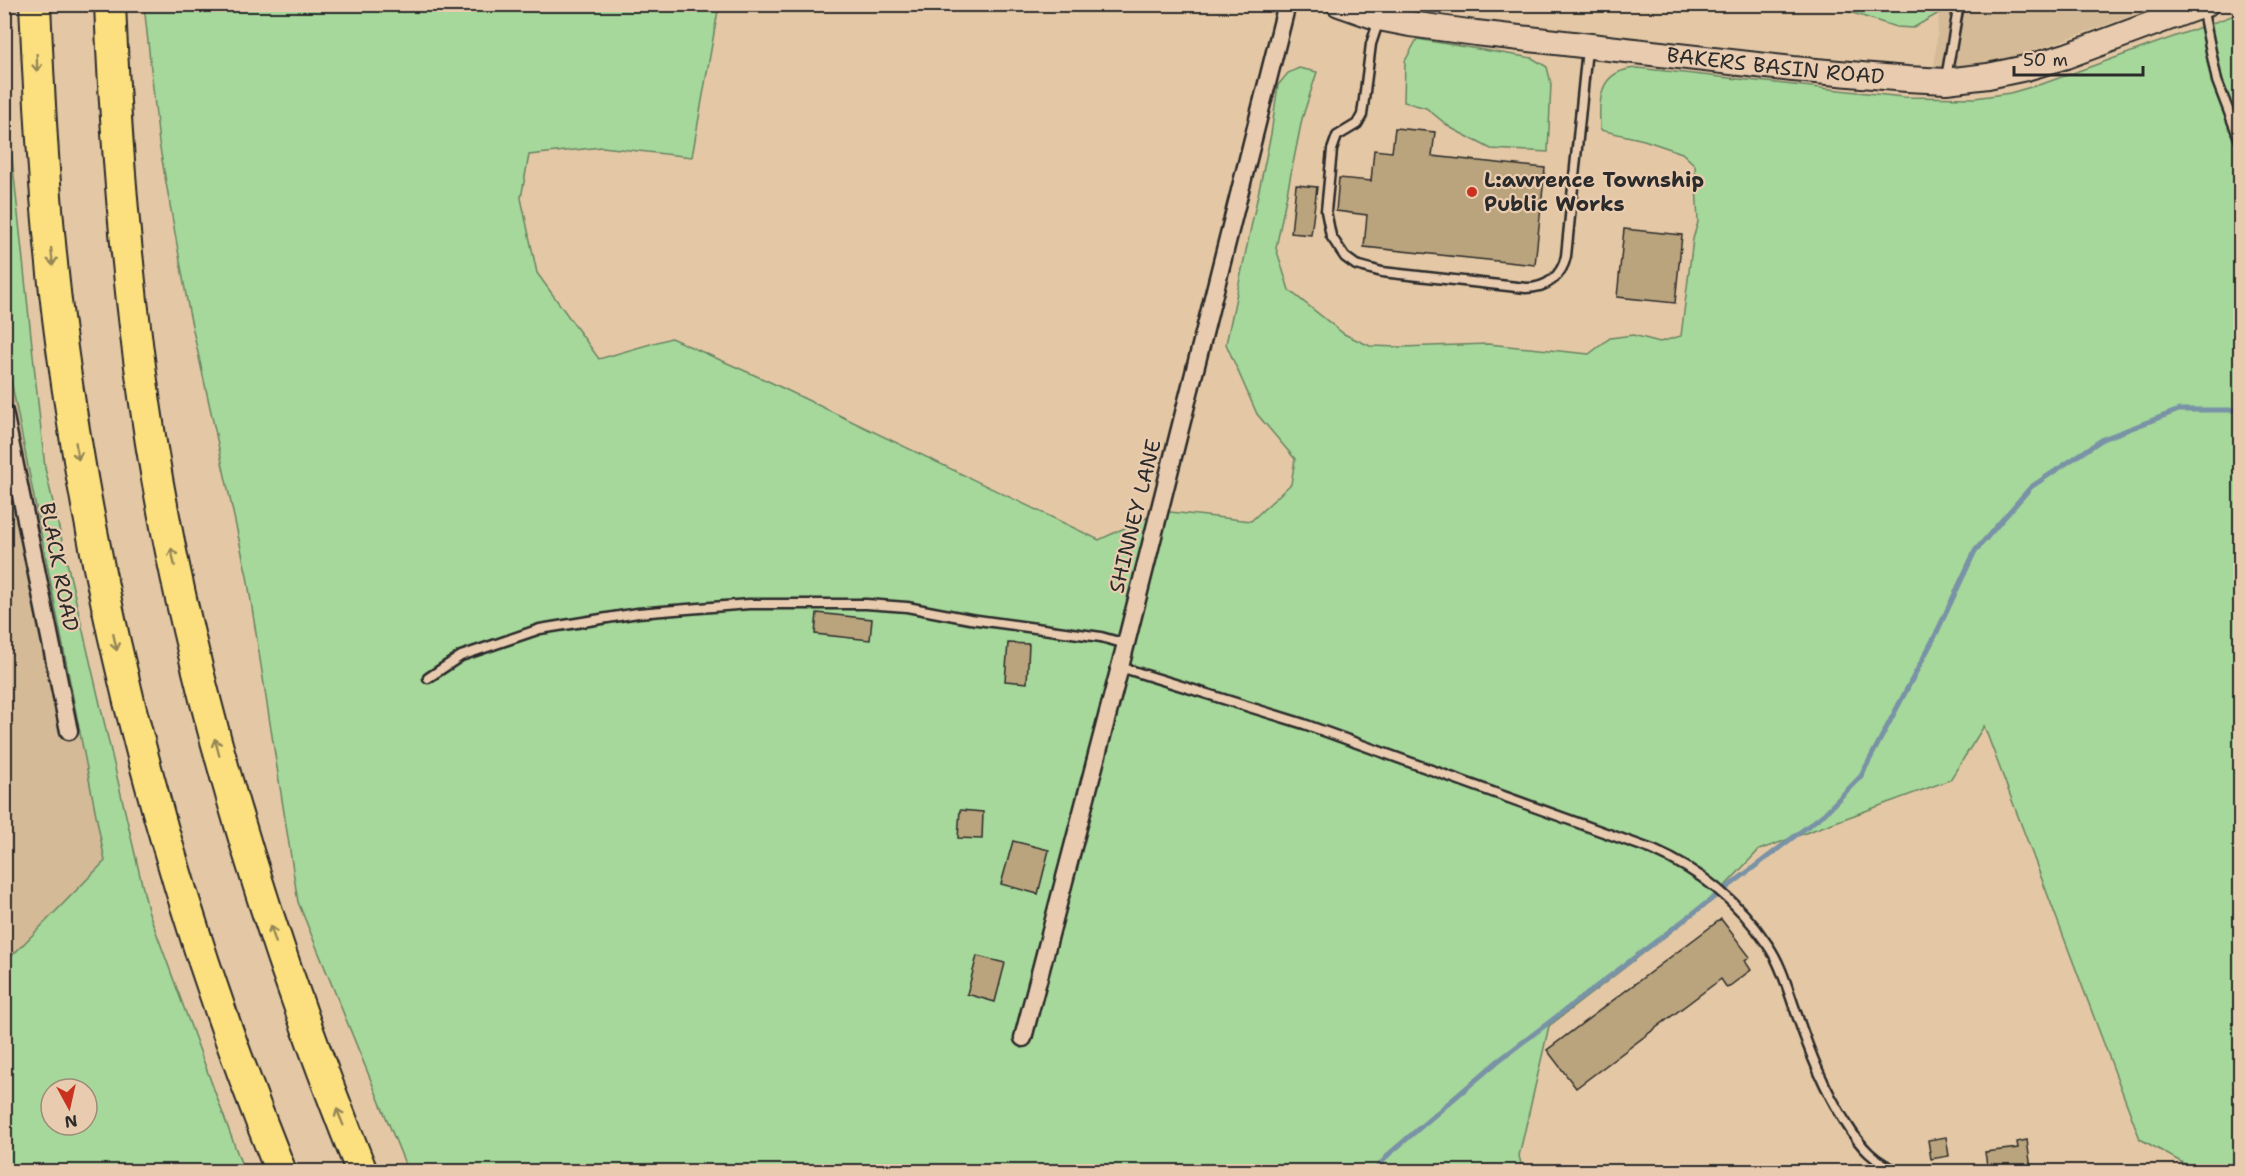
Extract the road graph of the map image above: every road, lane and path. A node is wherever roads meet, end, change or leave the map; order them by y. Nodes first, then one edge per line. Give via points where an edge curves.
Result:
1 (35, 4) edge
2 (110, 4) edge
3 (1287, 4) edge
4 (1339, 4) edge
5 (1959, 4) edge
6 (2204, 5) edge
7 (1379, 18) junction
8 (1587, 46) junction
9 (1946, 81) junction
10 (2241, 141) edge
11 (4, 412) edge
12 (6, 429) edge
13 (1126, 644) junction
14 (1120, 667) junction
15 (428, 678) dead end
16 (69, 731) dead end
17 (1023, 1038) dead end
18 (281, 1172) edge
19 (362, 1172) edge
20 (1902, 1172) edge
21 (2102, 1172) edge
22 (2142, 1172) edge

1 -> 18 highway via 45,190 61,339 98,567 128,702 184,902 220,1012
19 -> 2 highway via 269,923 215,740 183,608 151,442 135,330 115,117
3 - 13 street, SHINNEY LANE
4 - 7 main road, BAKERS BASIN ROAD
5 - 9 lane
6 - 9 main road, BAKERS BASIN ROAD via 2026,68
6 - 10 lane via 2217,81
7 - 8 main road, BAKERS BASIN ROAD
7 - 8 lane via 1371,44 1362,115 1357,124 1337,136 1332,150 1326,211 1331,236 1345,257 1356,265 1382,272 1526,288 1544,285 1559,273 1566,256
8 - 9 main road, BAKERS BASIN ROAD
11 - 12 street, BLACK ROAD
12 - 16 street, BLACK ROAD
13 - 14 street, SHINNEY LANE
13 - 15 lane via 908,607 749,604 638,613 540,629 461,656
14 - 17 street, SHINNEY LANE
14 - 20 lane via 1304,724 1653,850 1689,867 1752,924 1777,961 1814,1064 1838,1110 1866,1151
21 - 22 lane

